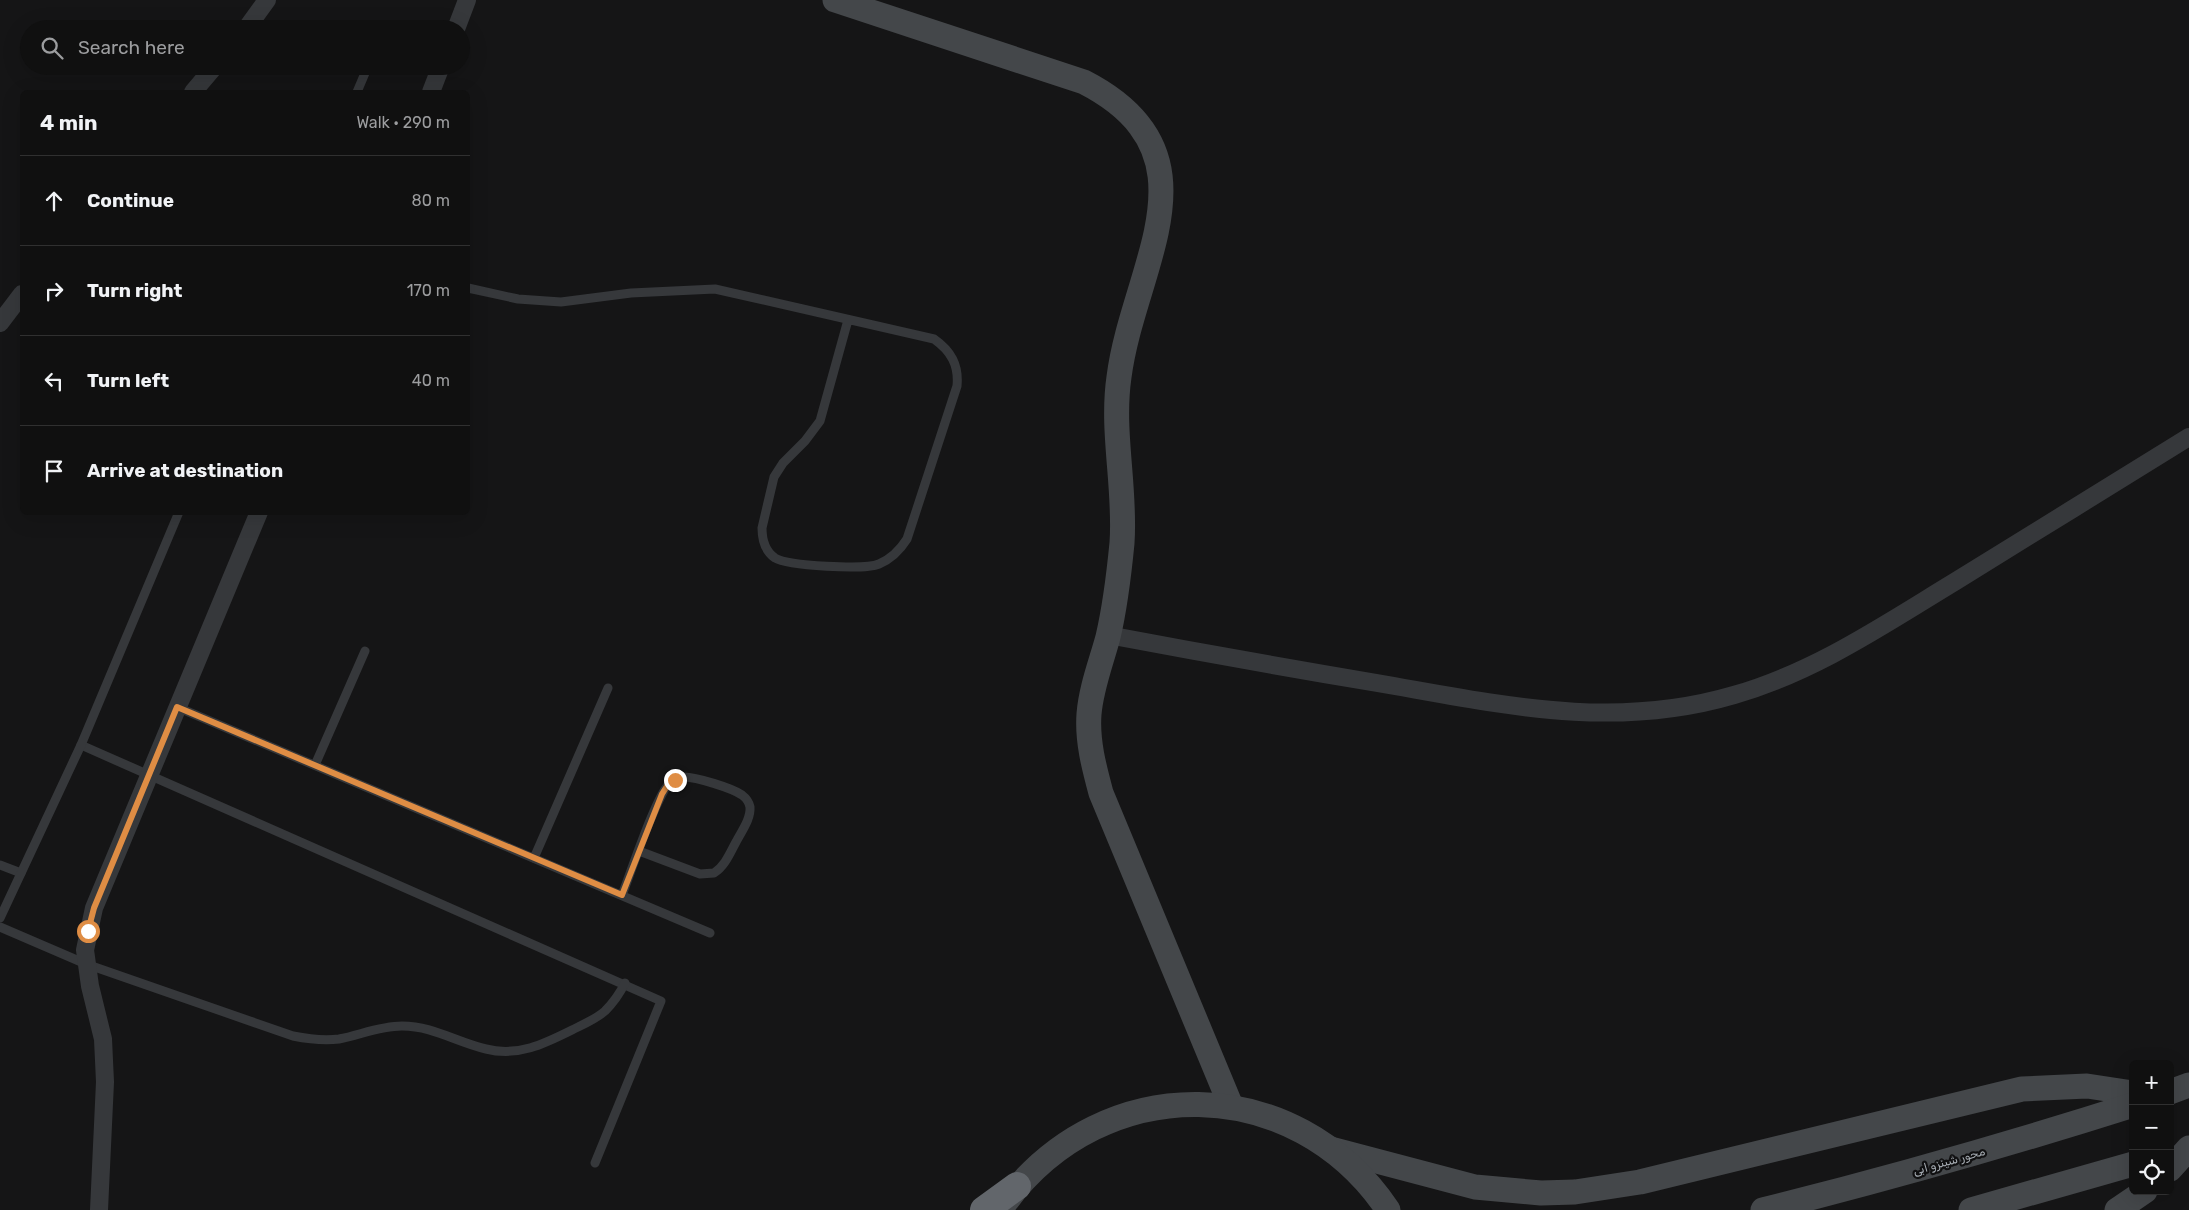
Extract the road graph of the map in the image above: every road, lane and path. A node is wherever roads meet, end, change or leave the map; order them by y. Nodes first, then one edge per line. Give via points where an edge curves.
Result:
1 (267, 0) edge
2 (467, 0) edge
3 (835, 0) edge
4 (253, 20) edge
5 (459, 20) edge
6 (207, 75) edge
7 (364, 75) edge
8 (438, 75) edge
9 (195, 90) edge
10 (358, 90) edge
11 (432, 90) edge
12 (470, 288) edge
13 (20, 297) edge
14 (848, 320) junction
15 (0, 323) edge
16 (2189, 438) edge
17 (178, 515) edge
18 (258, 515) edge
19 (1108, 635) junction
20 (365, 651) dead end
21 (608, 688) dead end
22 (177, 707) junction
23 (82, 744) junction
24 (314, 765) junction
25 (148, 775) junction
26 (639, 851) junction
27 (534, 858) junction
28 (0, 864) edge
29 (21, 873) junction
30 (622, 895) junction
31 (0, 918) edge
32 (0, 927) edge
33 (710, 933) dead end
34 (86, 964) junction
35 (625, 983) junction
36 (2189, 1085) edge
37 (2174, 1091) edge
38 (2129, 1092) edge
39 (1232, 1106) junction
40 (2129, 1106) edge
41 (2189, 1148) edge
42 (1331, 1149) junction
43 (2174, 1152) edge
44 (595, 1163) dead end
45 (2129, 1165) edge
46 (2174, 1165) edge
47 (1017, 1186) junction
48 (2139, 1195) edge
49 (99, 1210) edge
50 (984, 1210) edge
51 (1000, 1210) edge
52 (1388, 1210) edge
53 (1763, 1210) edge
54 (1971, 1210) edge
55 (2117, 1210) edge

1 - 4 street
2 - 5 street
3 - 19 street via 1084,82 1118,102 1150,142 1160,173 1160,220 1125,339 1117,388 1123,517 1119,569
6 - 9 street
7 - 10 lane
8 - 11 street
12 - 14 lane via 518,299 554,302 630,293 715,289
13 - 15 street
14 - 14 lane via 820,421 774,477 762,537 768,552 782,562 866,568 896,554 907,539 955,394 957,369 949,352 934,339
16 - 19 street via 1846,647 1771,683 1695,705 1586,714 1537,710
17 - 23 lane
18 - 22 street
19 - 39 street via 1092,690 1089,714 1095,772
20 - 24 lane
21 - 27 lane
22 - 24 lane
22 - 25 street
23 - 25 lane
23 - 29 lane
24 - 27 lane
25 - 34 street via 94,908 86,940
25 - 35 lane
26 - 26 lane via 700,874 714,873 724,863 748,820 748,802 734,791 695,779 682,777 675,780 662,794
26 - 30 lane
27 - 30 lane
28 - 29 lane
29 - 31 lane
30 - 33 lane
32 - 34 lane
34 - 35 lane via 293,1036 323,1040 384,1027 420,1027 498,1052 540,1046 592,1020 612,1003
34 - 49 street via 103,1039 105,1082
35 - 44 lane via 661,1000
36 - 37 street
38 - 42 street via 2088,1086 2022,1089 1640,1182 1575,1192 1516,1192 1475,1187
39 - 42 street via 1271,1117
39 - 47 street via 1169,1106 1118,1117 1086,1131 1052,1153
40 - 53 street, محور شينزو ابى via 1911,1172
41 - 43 street
41 - 46 street
42 - 52 street via 1357,1171
45 - 54 street
47 - 50 highway
47 - 51 street
48 - 55 street

